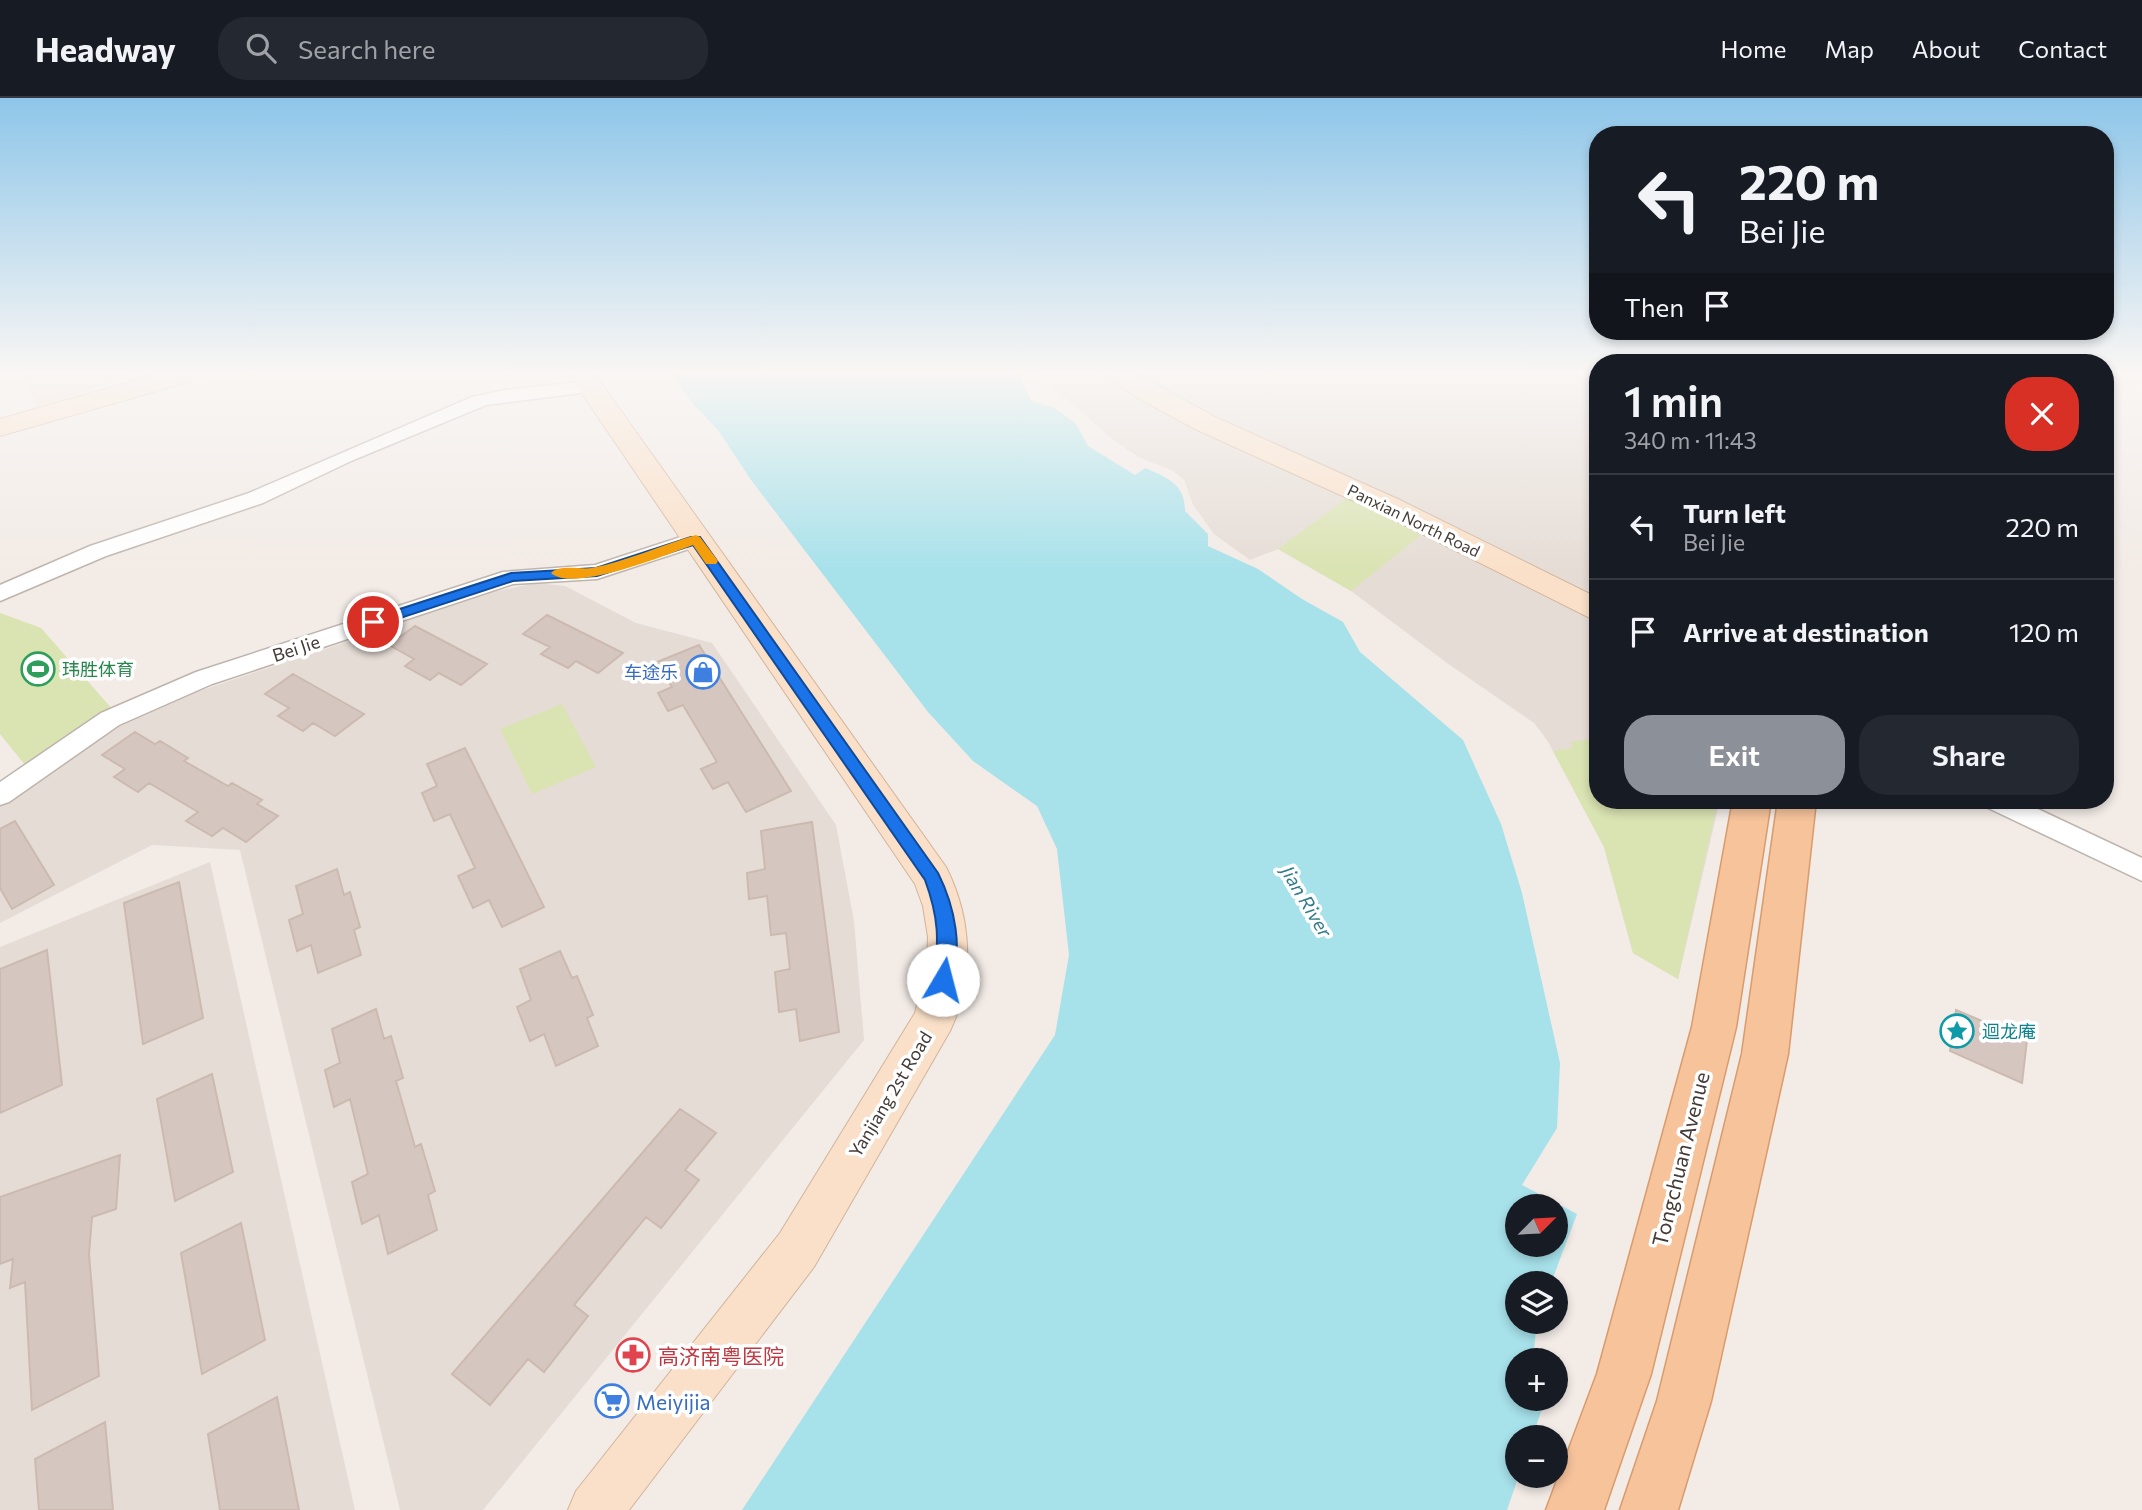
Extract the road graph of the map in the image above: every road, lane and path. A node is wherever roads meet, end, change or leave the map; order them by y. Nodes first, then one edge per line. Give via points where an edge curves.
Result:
1 (388, 439) edge
2 (626, 439) edge
3 (1243, 439) edge
4 (696, 540) junction
5 (0, 594) edge
6 (1589, 606) edge
7 (0, 796) edge
8 (1751, 809) edge
9 (1796, 809) edge
10 (2014, 809) edge
11 (2142, 870) edge
12 (595, 1510) edge
13 (1575, 1510) edge
14 (1649, 1510) edge

1 - 5 street via 256,498 98,551
2 - 4 street, Yanjiang 2st Road
3 - 6 street, Panxian North Road
4 - 7 street, Bei Jie via 597,572 511,577 204,678 110,719
4 - 12 street, Yanjiang 2st Road via 932,878 943,906 947,961 935,1018 797,1250
8 - 13 main road, Tongchuan Avenue via 1714,1027 1624,1374
9 - 14 main road via 1765,1054 1684,1401
10 - 11 street

